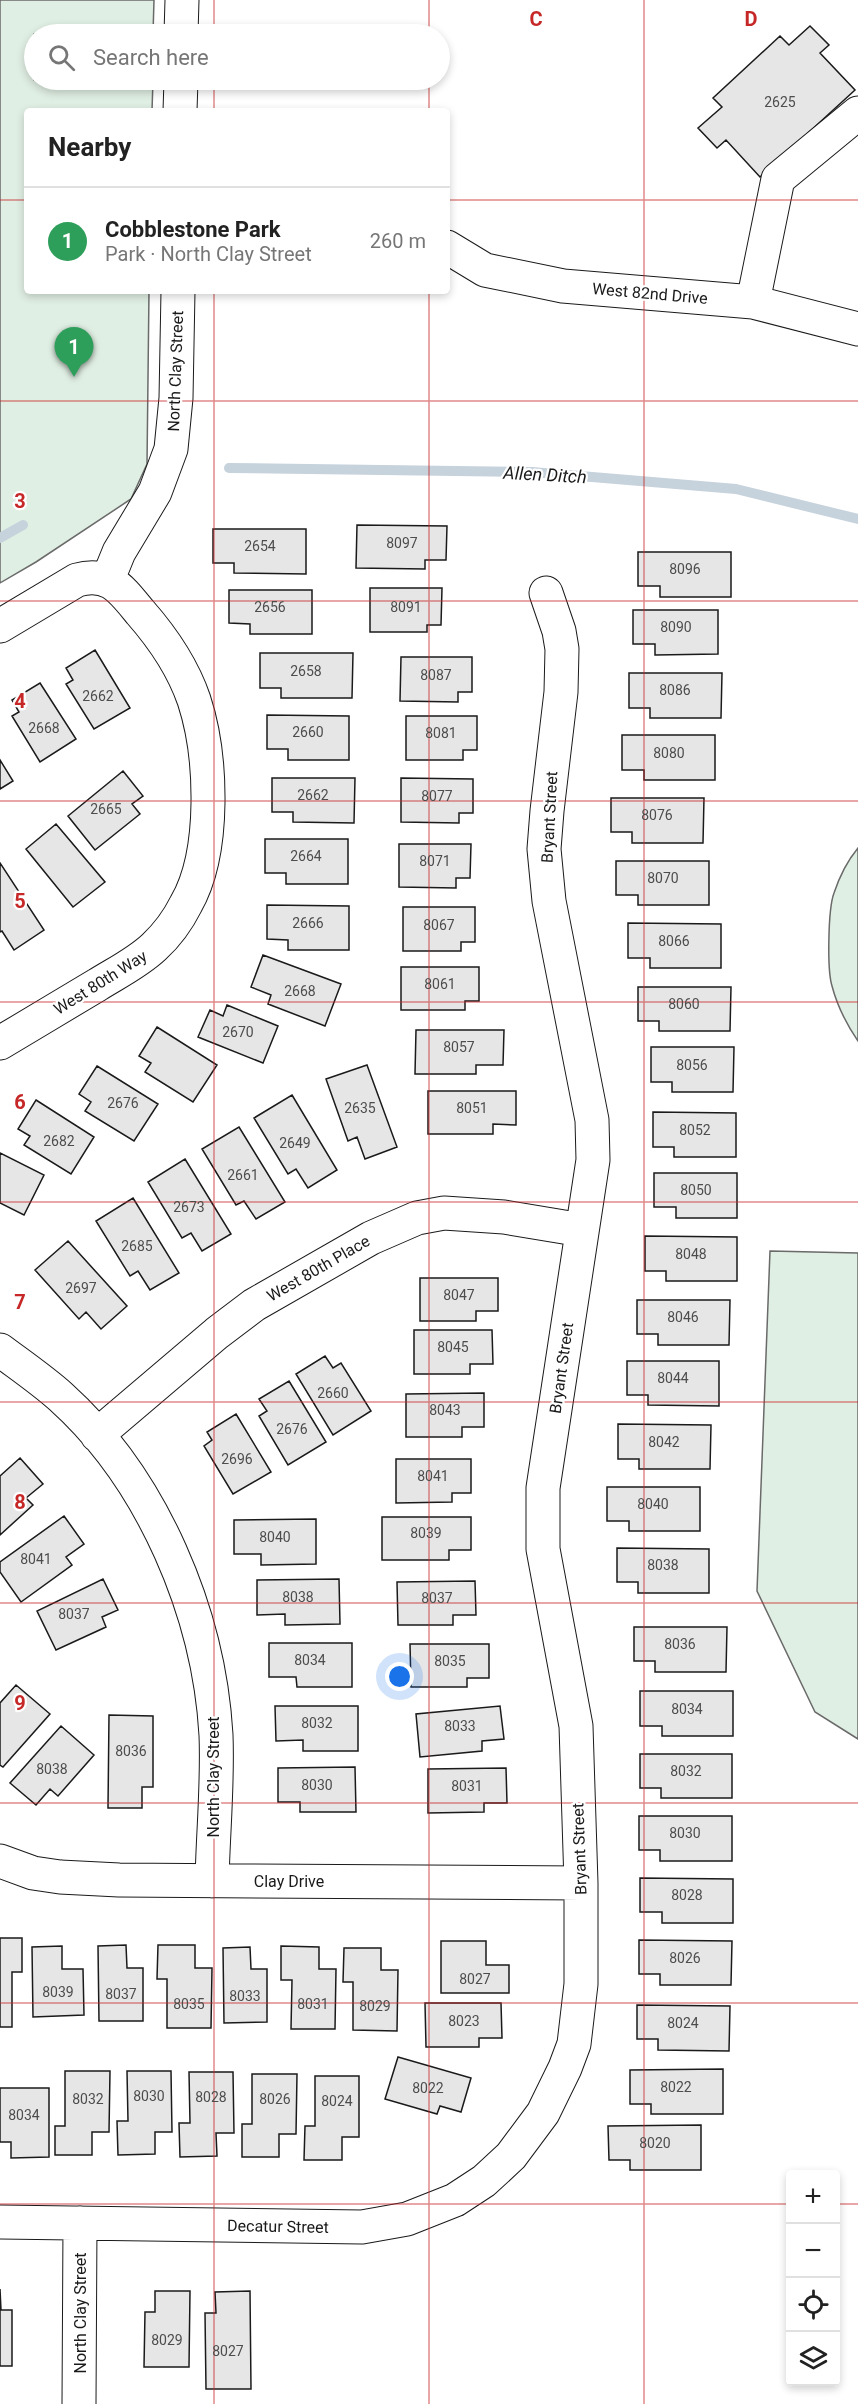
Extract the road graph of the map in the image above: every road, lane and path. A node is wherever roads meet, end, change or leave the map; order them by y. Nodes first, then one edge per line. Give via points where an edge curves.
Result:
1 (182, 0) edge
2 (181, 24) edge
3 (181, 90) edge
4 (180, 108) edge
5 (858, 113) edge
6 (450, 249) edge
7 (178, 294) edge
8 (753, 302) junction
9 (858, 329) edge
10 (108, 579) junction
11 (546, 592) dead end
12 (0, 626) edge
13 (0, 1043) edge
14 (582, 1230) junction
15 (0, 1350) edge
16 (97, 1435) junction
17 (0, 1861) edge
18 (212, 1881) junction
19 (581, 1883) junction
20 (526, 2136) joint
21 (0, 2222) edge
22 (80, 2223) junction
23 (79, 2404) edge

1 - 2 street
3 - 4 street
5 - 8 street via 778,179
6 - 8 street, West 82nd Drive via 485,270 563,286
7 - 10 street, North Clay Street via 171,449 155,492 119,552
8 - 9 street, West 82nd Drive
10 - 12 street via 91,576 77,580
10 - 13 street, West 80th Way via 160,636 194,700 209,779 200,868 188,902 154,947
11 - 14 street, Bryant Street via 562,650 545,860 549,901 592,1120 593,1160
14 - 16 street, West 80th Place via 504,1217 444,1213 417,1218 370,1238 254,1305
14 - 19 street, Bryant Street via 543,1488 543,1549 576,1726
15 - 16 street, North Clay Street via 61,1397
16 - 18 street, North Clay Street via 137,1489 167,1544 193,1608 206,1659 216,1736
17 - 18 street, Clay Drive via 33,1873 60,1877
18 - 19 street, Clay Drive
19 - 20 street, Bryant Street via 581,1984 574,2044 543,2113
20 - 22 street, Decatur Street via 484,2181 455,2200 407,2219 362,2227
21 - 22 street, Decatur Street
22 - 23 street, North Clay Street

